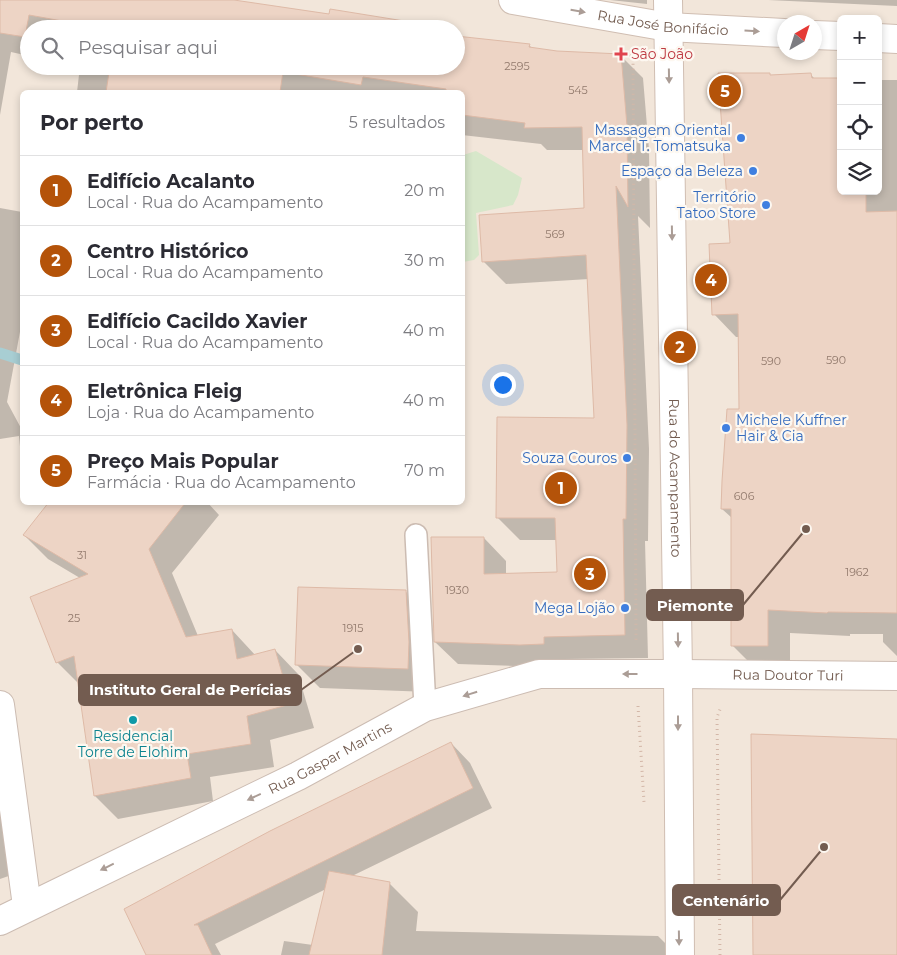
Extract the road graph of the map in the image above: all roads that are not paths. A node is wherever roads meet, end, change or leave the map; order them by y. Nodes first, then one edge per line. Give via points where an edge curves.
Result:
1 (513, 0) edge
2 (668, 0) edge
3 (668, 27) junction
4 (777, 33) edge
5 (822, 35) edge
6 (837, 36) edge
7 (882, 38) edge
8 (897, 39) edge
9 (416, 535) dead end
10 (678, 674) junction
11 (897, 676) edge
12 (0, 705) edge
13 (425, 707) junction
14 (27, 906) junction
15 (0, 921) edge
16 (680, 955) edge

1 -> 3 main road, Rua José Bonifácio
2 - 3 main road, Rua do Acampamento
3 -> 4 main road, Rua José Bonifácio
3 -> 10 main road, Rua do Acampamento
5 - 6 main road
7 - 8 main road
9 - 13 lane
10 - 11 main road, Rua Doutor Turi
10 -> 13 main road, Rua Gaspar Martins via 539,674
10 -> 16 main road, Rua do Acampamento
12 - 14 main road
13 -> 14 main road, Rua Gaspar Martins via 298,776
14 - 15 main road, Rua Gaspar Martins

